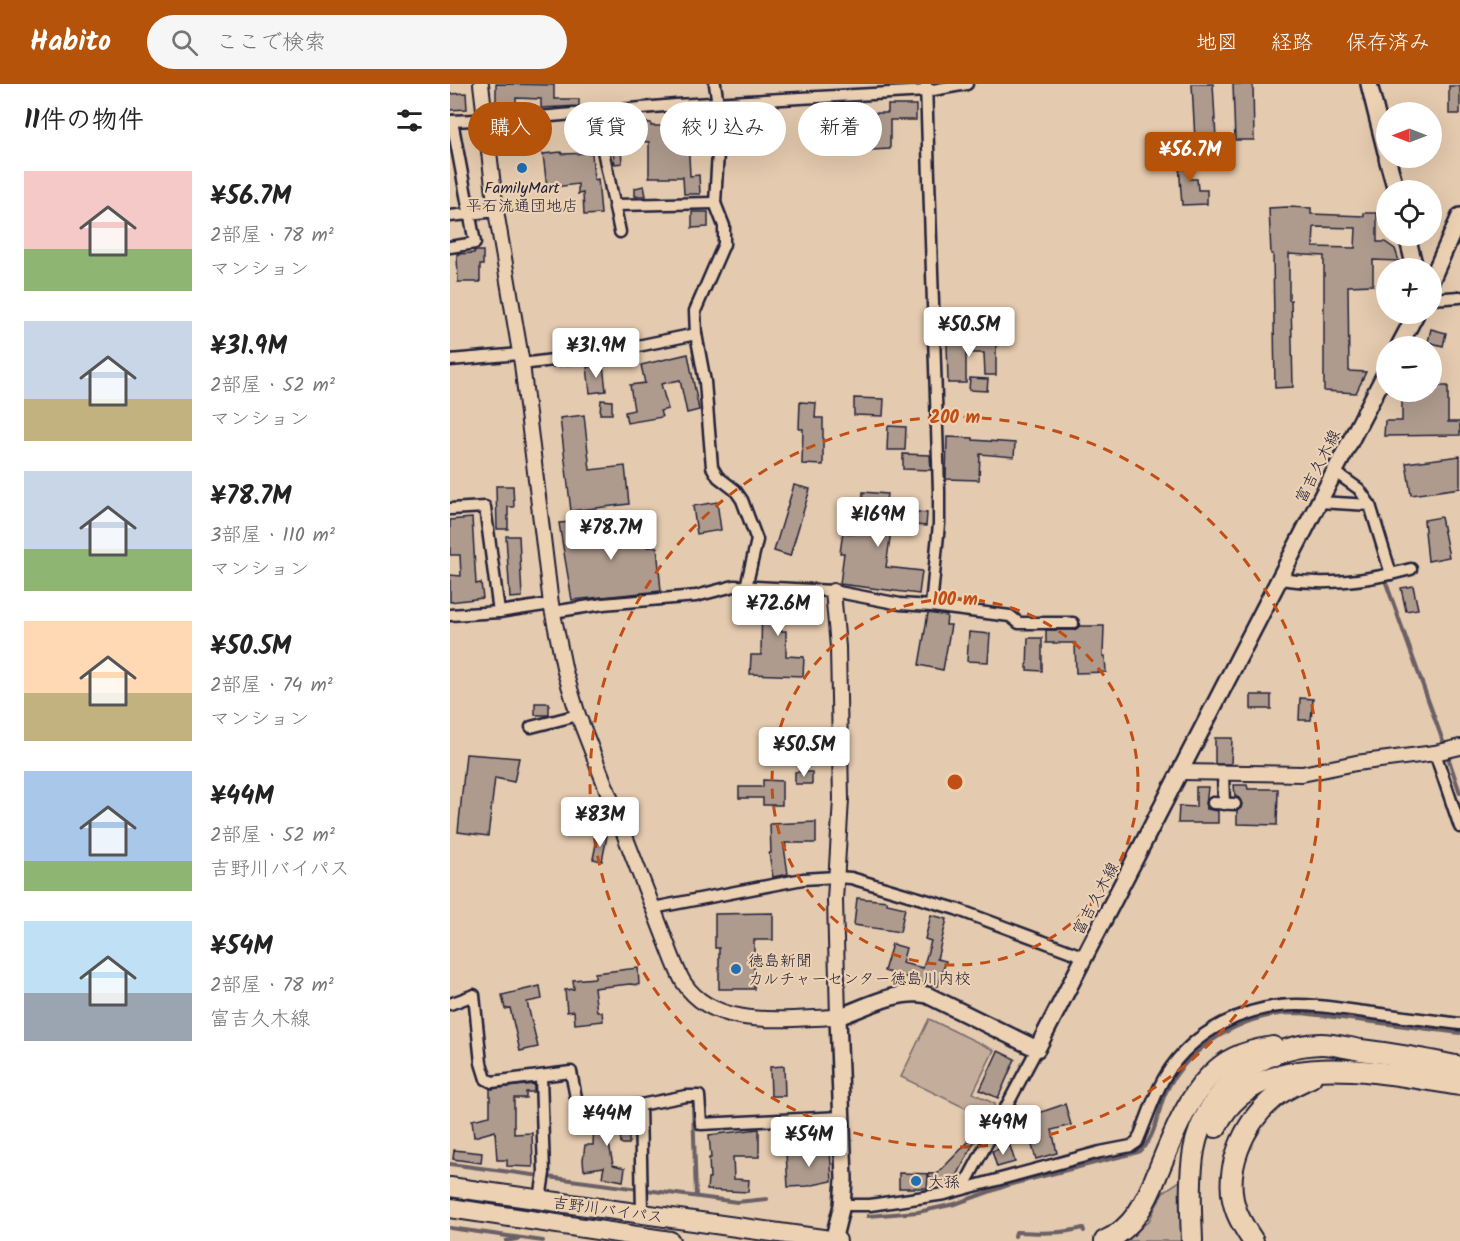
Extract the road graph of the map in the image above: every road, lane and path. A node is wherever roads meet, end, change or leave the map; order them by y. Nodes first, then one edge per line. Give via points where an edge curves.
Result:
1 (481, 84) edge
2 (716, 84) edge
3 (967, 84) edge
4 (1369, 84) edge
5 (927, 87) edge
6 (483, 102) edge
7 (718, 102) joint
8 (1376, 112) edge
9 (468, 120) edge
10 (451, 121) edge
11 (489, 156) edge
12 (605, 156) edge
13 (718, 156) edge
14 (715, 203) junction
15 (616, 205) junction
16 (496, 211) junction
17 (470, 215) junction
18 (450, 216) edge
19 (1460, 216) edge
20 (620, 232) dead end
21 (450, 247) edge
22 (1441, 258) edge
23 (1460, 297) edge
24 (1442, 298) edge
25 (696, 334) junction
26 (521, 359) junction
27 (450, 360) edge
28 (1376, 392) edge
29 (1335, 472) junction
30 (1319, 502) junction
31 (1370, 505) junction
32 (450, 509) edge
33 (1411, 569) dead end
34 (1391, 574) junction
35 (1280, 579) junction
36 (746, 587) junction
37 (833, 591) junction
38 (931, 606) junction
39 (552, 608) junction
40 (499, 612) junction
41 (450, 615) edge
42 (1073, 622) dead end
43 (578, 715) junction
44 (531, 727) dead end
45 (1447, 750) edge
46 (1181, 772) junction
47 (1223, 774) junction
48 (1224, 804) dead end
49 (1460, 827) edge
50 (836, 877) junction
51 (653, 908) junction
52 (1085, 957) junction
53 (450, 1004) edge
54 (838, 1017) junction
55 (1460, 1024) edge
56 (1295, 1046) junction
57 (1037, 1049) junction
58 (1334, 1069) junction
59 (1460, 1071) edge
60 (541, 1076) junction
61 (640, 1105) junction
62 (842, 1118) junction
63 (450, 1187) edge
64 (963, 1188) junction
65 (540, 1199) junction
66 (842, 1205) junction
67 (451, 1211) edge
68 (642, 1213) junction
69 (670, 1241) edge
70 (834, 1241) edge
71 (1105, 1241) edge
72 (1192, 1241) edge
73 (1204, 1241) edge
74 (1253, 1241) edge

1 - 6 street
2 - 7 street
3 - 5 street
4 - 8 main road
5 - 7 street
5 - 38 street via 939,491
9 - 10 street
10 - 17 street
11 - 16 street
12 - 15 street
13 - 14 street
14 - 15 street
14 - 25 street via 724,226 724,244 695,311
15 - 20 street
16 - 17 street
16 - 26 street
17 - 18 street
17 - 21 street via 475,243
19 - 22 main road
23 - 24 street
25 - 26 street via 599,354
25 - 36 street via 705,382 712,468 742,500 757,540
26 - 27 street
26 - 39 street
28 - 29 main road, 富吉久木線
29 - 30 main road, 富吉久木線
29 - 31 street via 1359,489
30 - 31 street
30 - 35 main road, 富吉久木線
31 - 34 street
32 - 40 street via 485,507
33 - 34 street
34 - 35 street via 1311,584
35 - 46 main road, 富吉久木線
36 - 37 street
36 - 39 street via 734,586 696,596
37 - 38 street
37 - 50 street via 842,799
38 - 42 street via 1010,616 1019,622
39 - 40 street
39 - 43 street via 564,672
40 - 41 street
43 - 44 street
43 - 51 street
45 - 47 street via 1302,774
45 - 49 street
46 - 47 street
46 - 52 main road, 富吉久木線
47 - 48 street
50 - 51 street via 803,879
50 - 52 street via 956,909
50 - 54 street
51 - 54 street via 685,985 717,1010 756,1020
52 - 57 main road, 富吉久木線
53 - 60 street via 474,995 486,1079 492,1082
54 - 57 main road via 916,993
54 - 62 main road
55 - 64 street via 1309,1005 1276,1006 1243,1014 1200,1038 1174,1063 1160,1085 1137,1142 1131,1146
56 - 59 highway via 1323,1044 1402,1055
56 - 71 highway via 1256,1049 1232,1058 1213,1074 1186,1110 1146,1203 1130,1224
56 - 72 highway via 1241,1074 1206,1115 1192,1168
57 - 64 street
58 - 59 highway via 1399,1076
58 - 73 highway via 1290,1073 1253,1086 1227,1108 1207,1149
58 - 74 highway via 1314,1075 1266,1105 1238,1150 1231,1181 1233,1198 1236,1212
60 - 61 street via 571,1072 579,1108
60 - 65 street
61 - 62 street via 699,1096 701,1124
61 - 68 street
62 - 66 main road
63 - 65 highway, 吉野川バイパス
64 - 66 street via 881,1204
65 - 68 highway, 吉野川バイパス
66 - 70 main road
67 - 69 highway, 吉野川バイパス
68 - 70 highway, 吉野川バイパス

